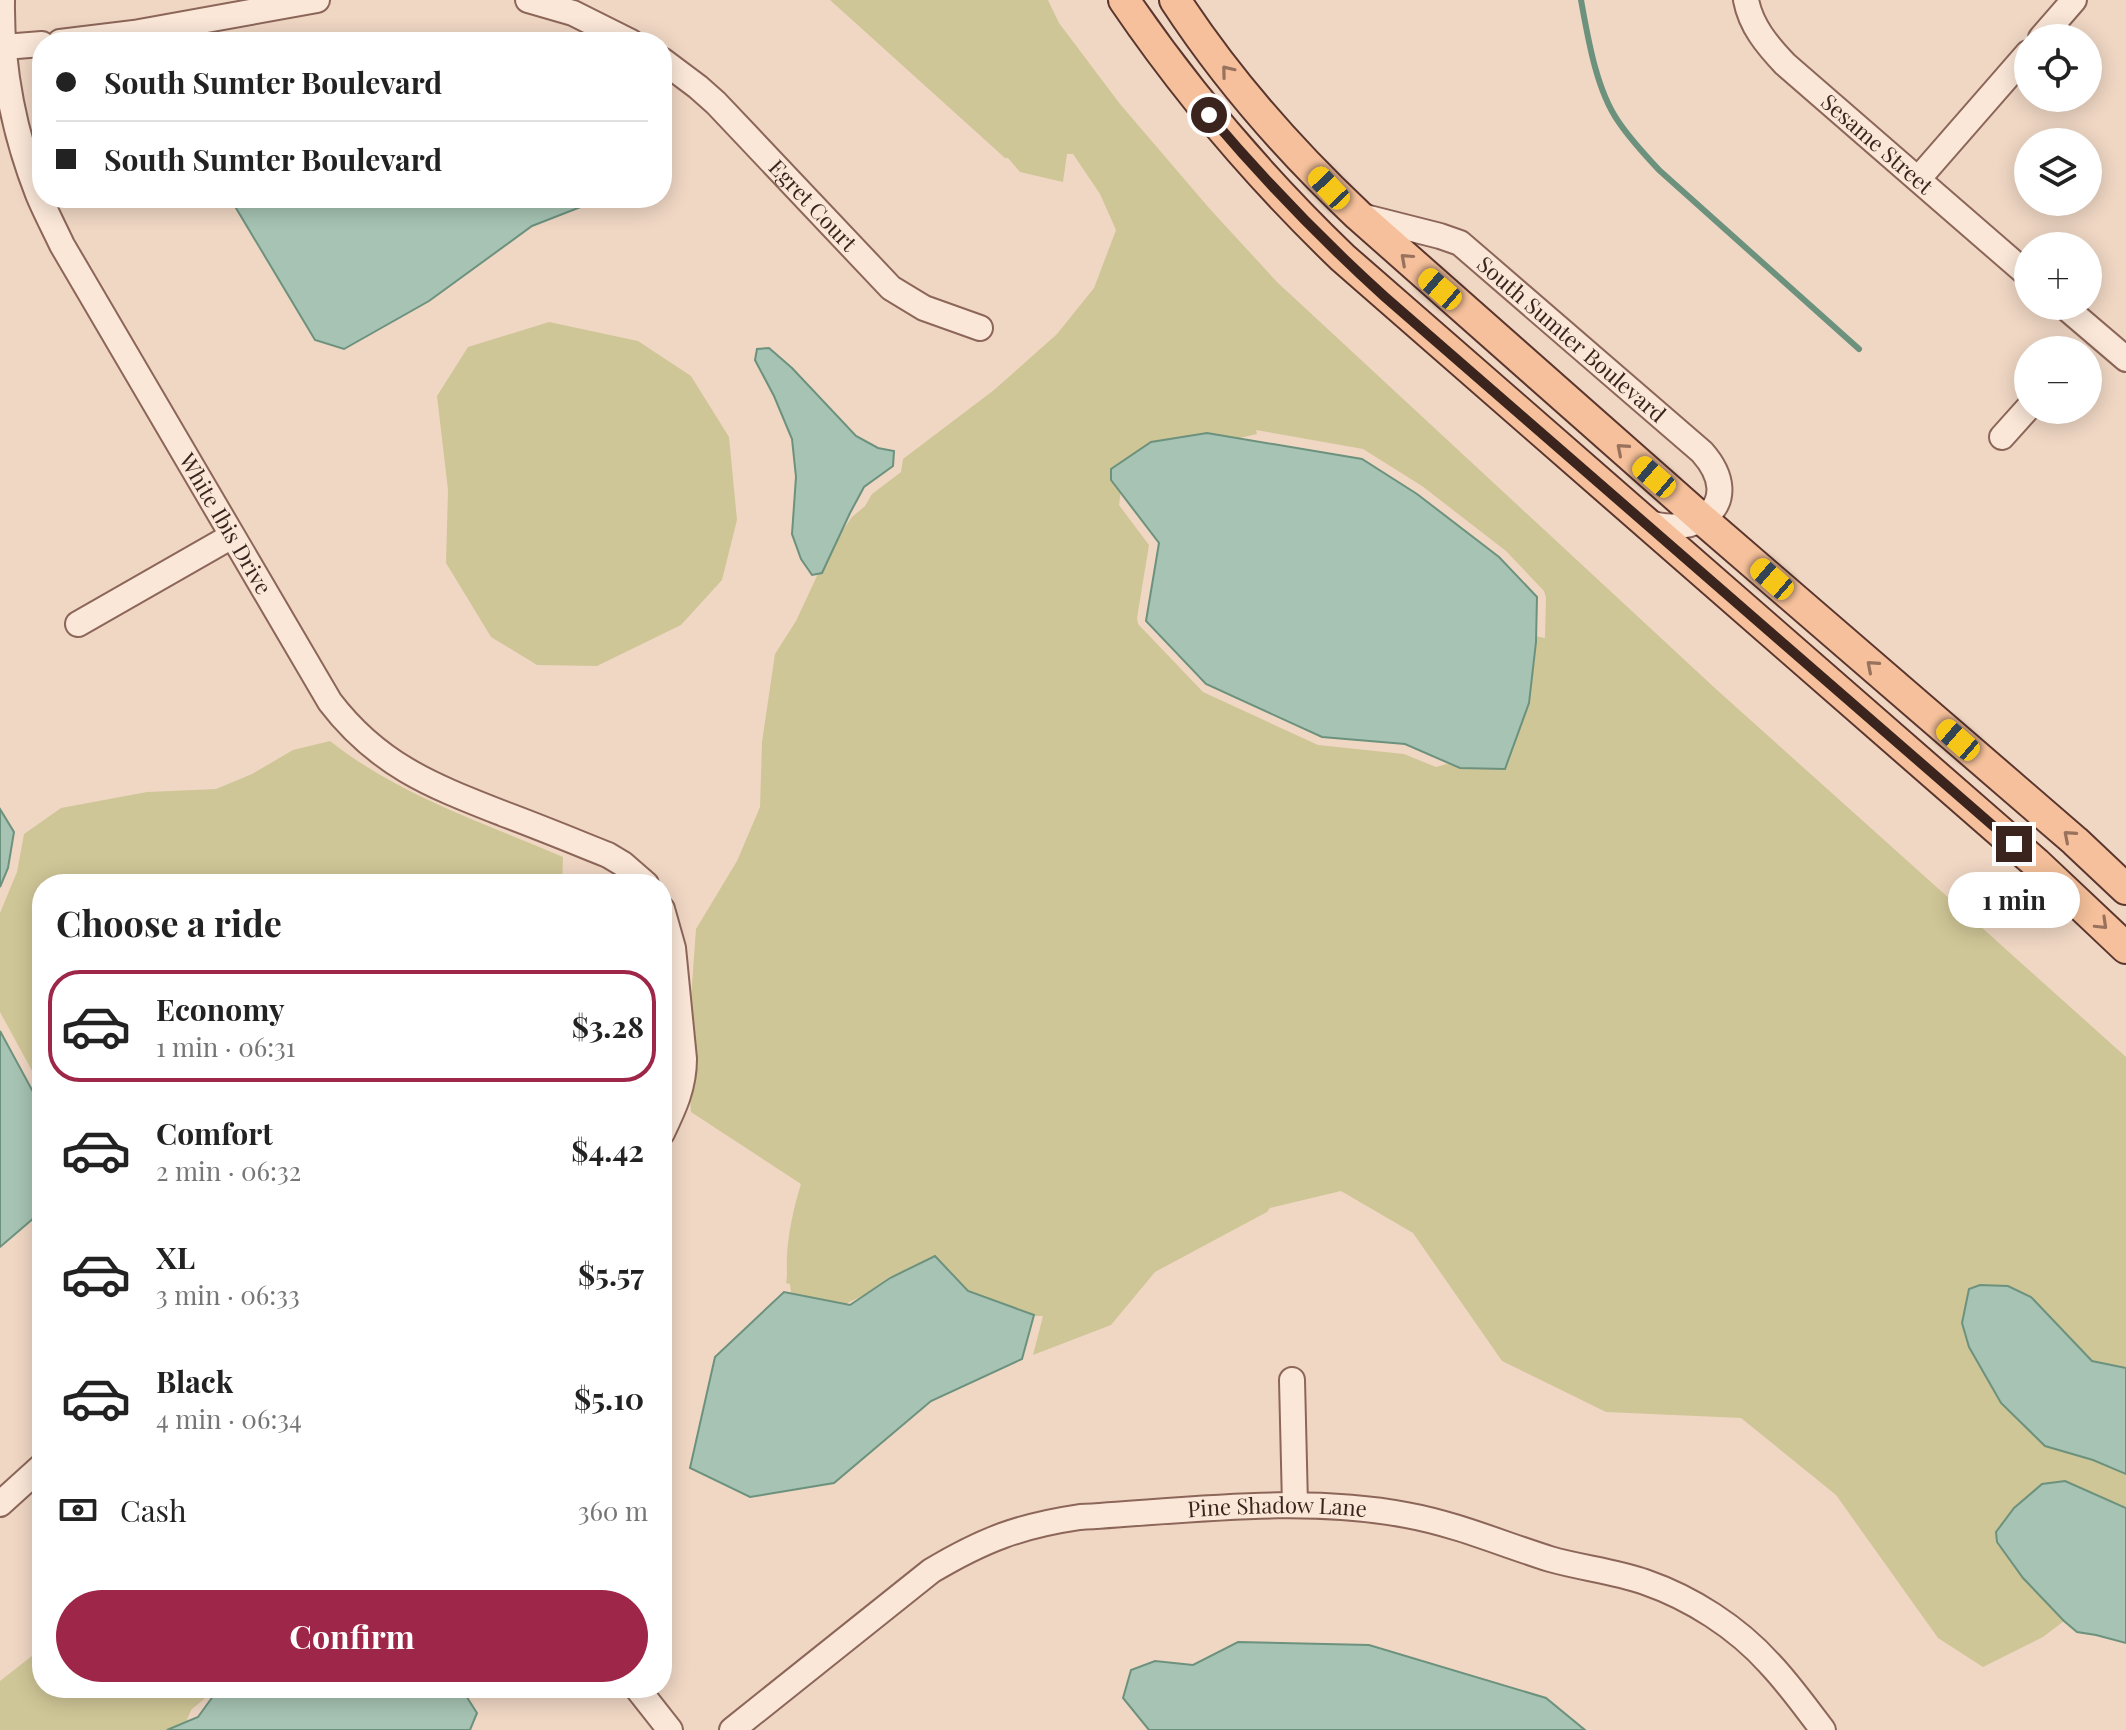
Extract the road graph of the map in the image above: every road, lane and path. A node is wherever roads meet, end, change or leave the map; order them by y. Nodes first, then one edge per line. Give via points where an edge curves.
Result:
1 (2, 0) edge
2 (317, 0) edge
3 (528, 0) edge
4 (1124, 0) edge
5 (1175, 0) edge
6 (1746, 0) edge
7 (2074, 0) edge
8 (2053, 24) edge
9 (138, 32) edge
10 (611, 32) edge
11 (32, 45) edge
12 (4, 47) junction
13 (672, 67) edge
14 (2014, 69) edge
15 (8, 127) edge
16 (1919, 178) junction
17 (32, 180) edge
18 (45, 208) edge
19 (1358, 215) junction
20 (2014, 263) edge
21 (980, 328) dead end
22 (2102, 348) edge
23 (2126, 359) edge
24 (2014, 424) edge
25 (2002, 437) dead end
26 (1702, 519) junction
27 (1644, 521) junction
28 (232, 536) junction
29 (78, 624) dead end
30 (634, 874) edge
31 (2126, 889) edge
32 (672, 943) edge
33 (2126, 948) edge
34 (672, 1111) edge
35 (1292, 1380) dead end
36 (32, 1475) edge
37 (0, 1504) edge
38 (1295, 1505) junction
39 (645, 1698) edge
40 (670, 1730) edge
41 (732, 1730) edge
42 (1823, 1730) edge

1 - 12 street, White Ibis Drive
2 - 9 street
3 - 10 street via 573,13
4 - 27 main road via 1184,84 1270,186 1385,297
19 -> 5 main road, South Sumter Boulevard via 1280,134
6 - 16 street, Sesame Street via 1770,49
7 - 8 street
11 - 12 street
12 - 15 street, White Ibis Drive
13 - 21 street, Egret Court via 716,103 891,288 924,308
14 - 16 street
15 - 17 street, White Ibis Drive
16 - 20 street, Sesame Street
18 - 28 street, White Ibis Drive
26 -> 19 main road, South Sumter Boulevard
19 - 26 street, South Sumter Boulevard via 1460,243 1702,452 1715,469 1720,489 1716,507
22 - 23 street
24 - 25 street
26 - 27 street via 1668,526
31 -> 26 main road, South Sumter Boulevard
27 -> 33 main road
28 - 29 street
28 - 30 street, White Ibis Drive via 330,702 376,749 423,781 608,855
32 - 34 street via 684,1059
35 - 38 street
36 - 37 street
38 - 41 street, Pine Shadow Lane via 1080,1517 1009,1532 931,1571
38 - 42 street, Pine Shadow Lane via 1409,1515 1669,1592 1752,1645
39 - 40 street

